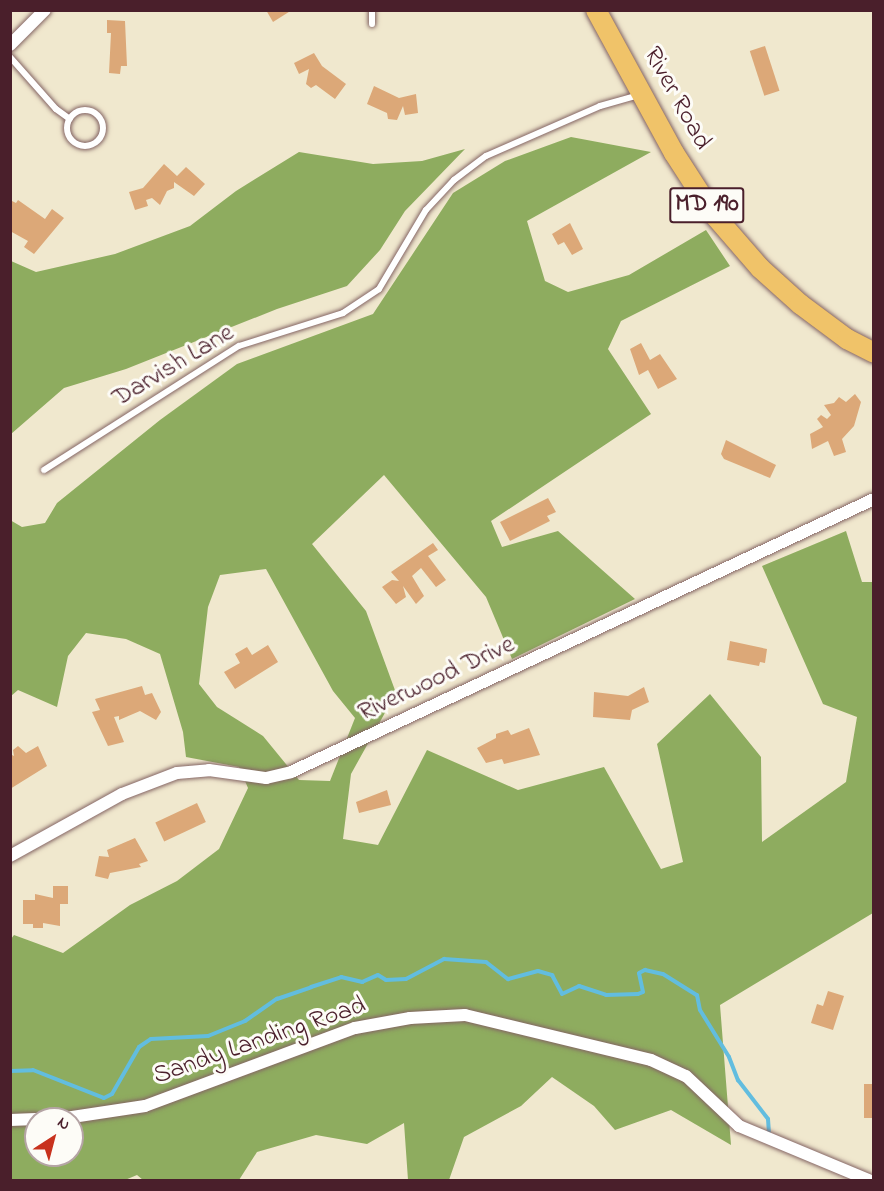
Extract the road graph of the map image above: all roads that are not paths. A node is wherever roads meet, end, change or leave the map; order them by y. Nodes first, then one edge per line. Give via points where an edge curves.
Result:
1 (45, 10) edge
2 (372, 10) edge
3 (596, 10) edge
4 (372, 24) dead end
5 (10, 45) edge
6 (10, 57) edge
7 (642, 94) junction
8 (70, 119) junction
9 (873, 353) edge
10 (44, 470) dead end
11 (873, 499) edge
12 (10, 856) edge
13 (84, 1115) edge
14 (869, 1180) edge

1 - 5 street
2 - 4 lane
3 - 7 main road, River Road / MD 190
6 - 8 lane via 56,109
7 - 9 main road, River Road / MD 190 via 714,215 760,268 800,304
7 - 10 lane, Darvish Lane via 600,106 486,156 454,180 426,210 379,289 343,313 240,346
8 - 8 lane via 67,130 76,144 93,145 101,138 104,127 95,113 78,111
11 - 12 street, Riverwood Drive via 291,772 266,778 209,770 177,773 122,794
13 - 14 street, Sandy Landing Road via 145,1106 355,1028 410,1018 465,1016 651,1060 686,1076 739,1125

